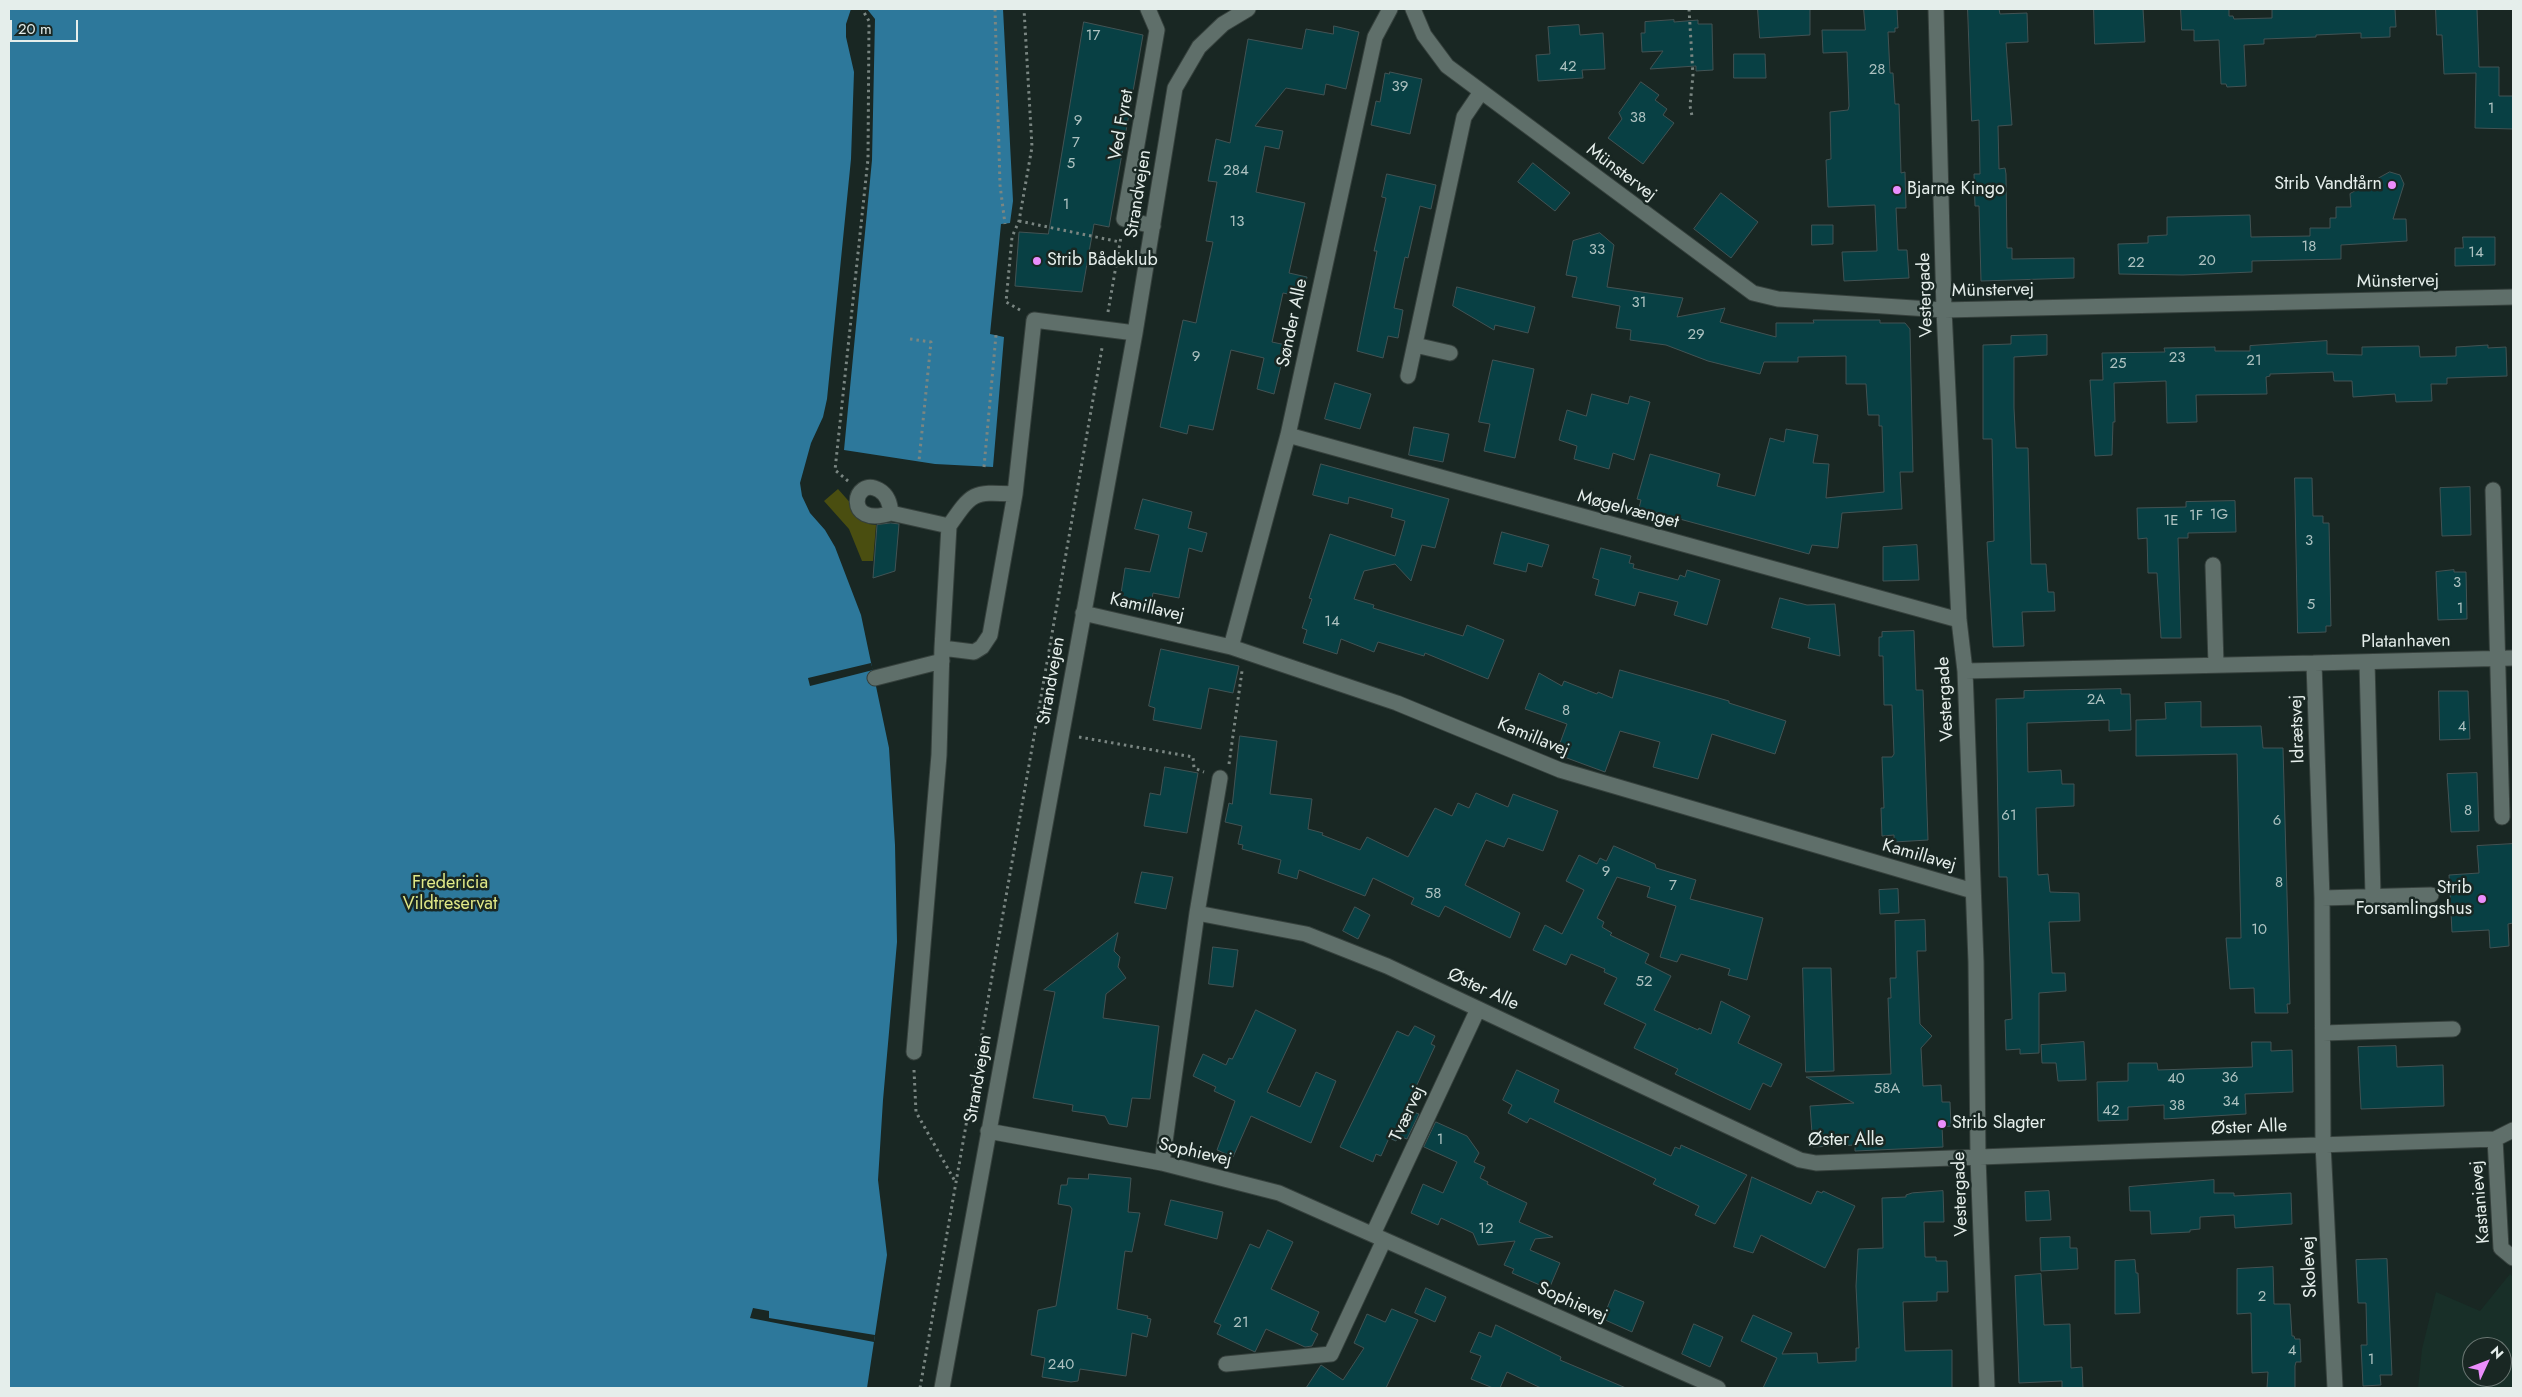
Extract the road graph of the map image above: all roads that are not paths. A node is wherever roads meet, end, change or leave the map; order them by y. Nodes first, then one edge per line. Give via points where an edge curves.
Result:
1 (1148, 9) edge
2 (1248, 9) edge
3 (1390, 9) edge
4 (1413, 9) edge
5 (1936, 9) edge
6 (1481, 92) junction
7 (1153, 226) junction
8 (2513, 297) edge
9 (1944, 310) junction
10 (1134, 333) junction
11 (1415, 346) junction
12 (1450, 353) dead end
13 (1408, 376) dead end
14 (1288, 435) junction
15 (2493, 490) dead end
16 (1015, 494) junction
17 (891, 513) junction
18 (950, 526) junction
19 (2213, 565) dead end
20 (1082, 613) junction
21 (1959, 620) junction
22 (1231, 647) junction
23 (942, 655) junction
24 (2498, 658) junction
25 (2513, 658) edge
26 (2366, 662) junction
27 (2314, 663) junction
28 (2216, 665) junction
29 (1965, 671) junction
30 (875, 678) dead end
31 (1220, 778) road end
32 (2502, 816) dead end
33 (1973, 891) junction
34 (2431, 895) dead end
35 (2373, 896) junction
36 (2322, 898) junction
37 (1197, 913) junction
38 (1478, 1009) junction
39 (2453, 1029) dead end
40 (2322, 1033) junction
41 (914, 1052) road end
42 (2513, 1130) edge
43 (988, 1131) junction
44 (2495, 1140) junction
45 (2324, 1144) junction
46 (1978, 1158) junction
47 (1162, 1163) junction
48 (1379, 1237) junction
49 (2513, 1258) edge
50 (1226, 1364) dead end
51 (942, 1388) edge
52 (1718, 1388) edge
53 (1987, 1388) edge
54 (2335, 1388) edge

1 - 7 street, Ved Fyret via 1157,30 1124,219
2 - 7 street, Strandvejen via 1223,24 1198,47 1175,88
3 - 14 street, Sønder Alle via 1375,37
4 - 6 street, Münstervej via 1424,35 1447,66
5 - 9 street, Vestergade
6 - 9 street, Münstervej via 1753,294 1778,299
6 - 11 street via 1464,118
7 - 10 street, Strandvejen
8 - 9 street, Münstervej
9 - 21 street, Vestergade
10 - 16 street via 1034,320
10 - 20 street, Strandvejen
11 - 12 street
11 - 13 street
14 - 21 street, Møgelvænget
14 - 22 street, Sønder Alle
15 - 24 street
16 - 18 street via 982,492 966,501
16 - 23 street via 990,635 974,652
17 - 17 street via 882,492 873,487 866,487 860,492 856,500 859,510 867,516 877,518
17 - 18 street via 922,516
18 - 23 street
19 - 28 street
20 - 22 street, Kamillavej
20 - 43 street, Strandvejen
21 - 29 street, Vestergade
22 - 33 street, Kamillavej via 1397,703 1560,770
23 - 30 street
23 - 41 street via 939,755
24 - 25 street, Platanhaven
24 - 26 street, Platanhaven
24 - 32 street
26 - 27 street, Platanhaven
26 - 35 street
27 - 28 street
27 - 36 street, Idrætsvej
28 - 29 street
29 - 33 street, Vestergade
31 - 37 street
33 - 46 street, Vestergade
34 - 35 street
35 - 36 street
36 - 40 street, Idrætsvej
37 - 38 street, Øster Alle via 1306,934 1387,966
37 - 47 street
38 - 46 street, Øster Alle via 1800,1160 1816,1163
38 - 48 street, Tværvej
39 - 40 street
40 - 45 street, Idrætsvej
42 - 44 street, Øster Alle
43 - 47 street, Sophievej
43 - 51 street, Strandvejen
44 - 45 street, Øster Alle
44 - 49 street, Kastanievej via 2501,1248
45 - 46 street, Øster Alle
45 - 54 street, Skolevej
46 - 53 street, Vestergade
47 - 48 street, Sophievej via 1279,1193
48 - 50 street via 1331,1354
48 - 52 street, Sophievej

